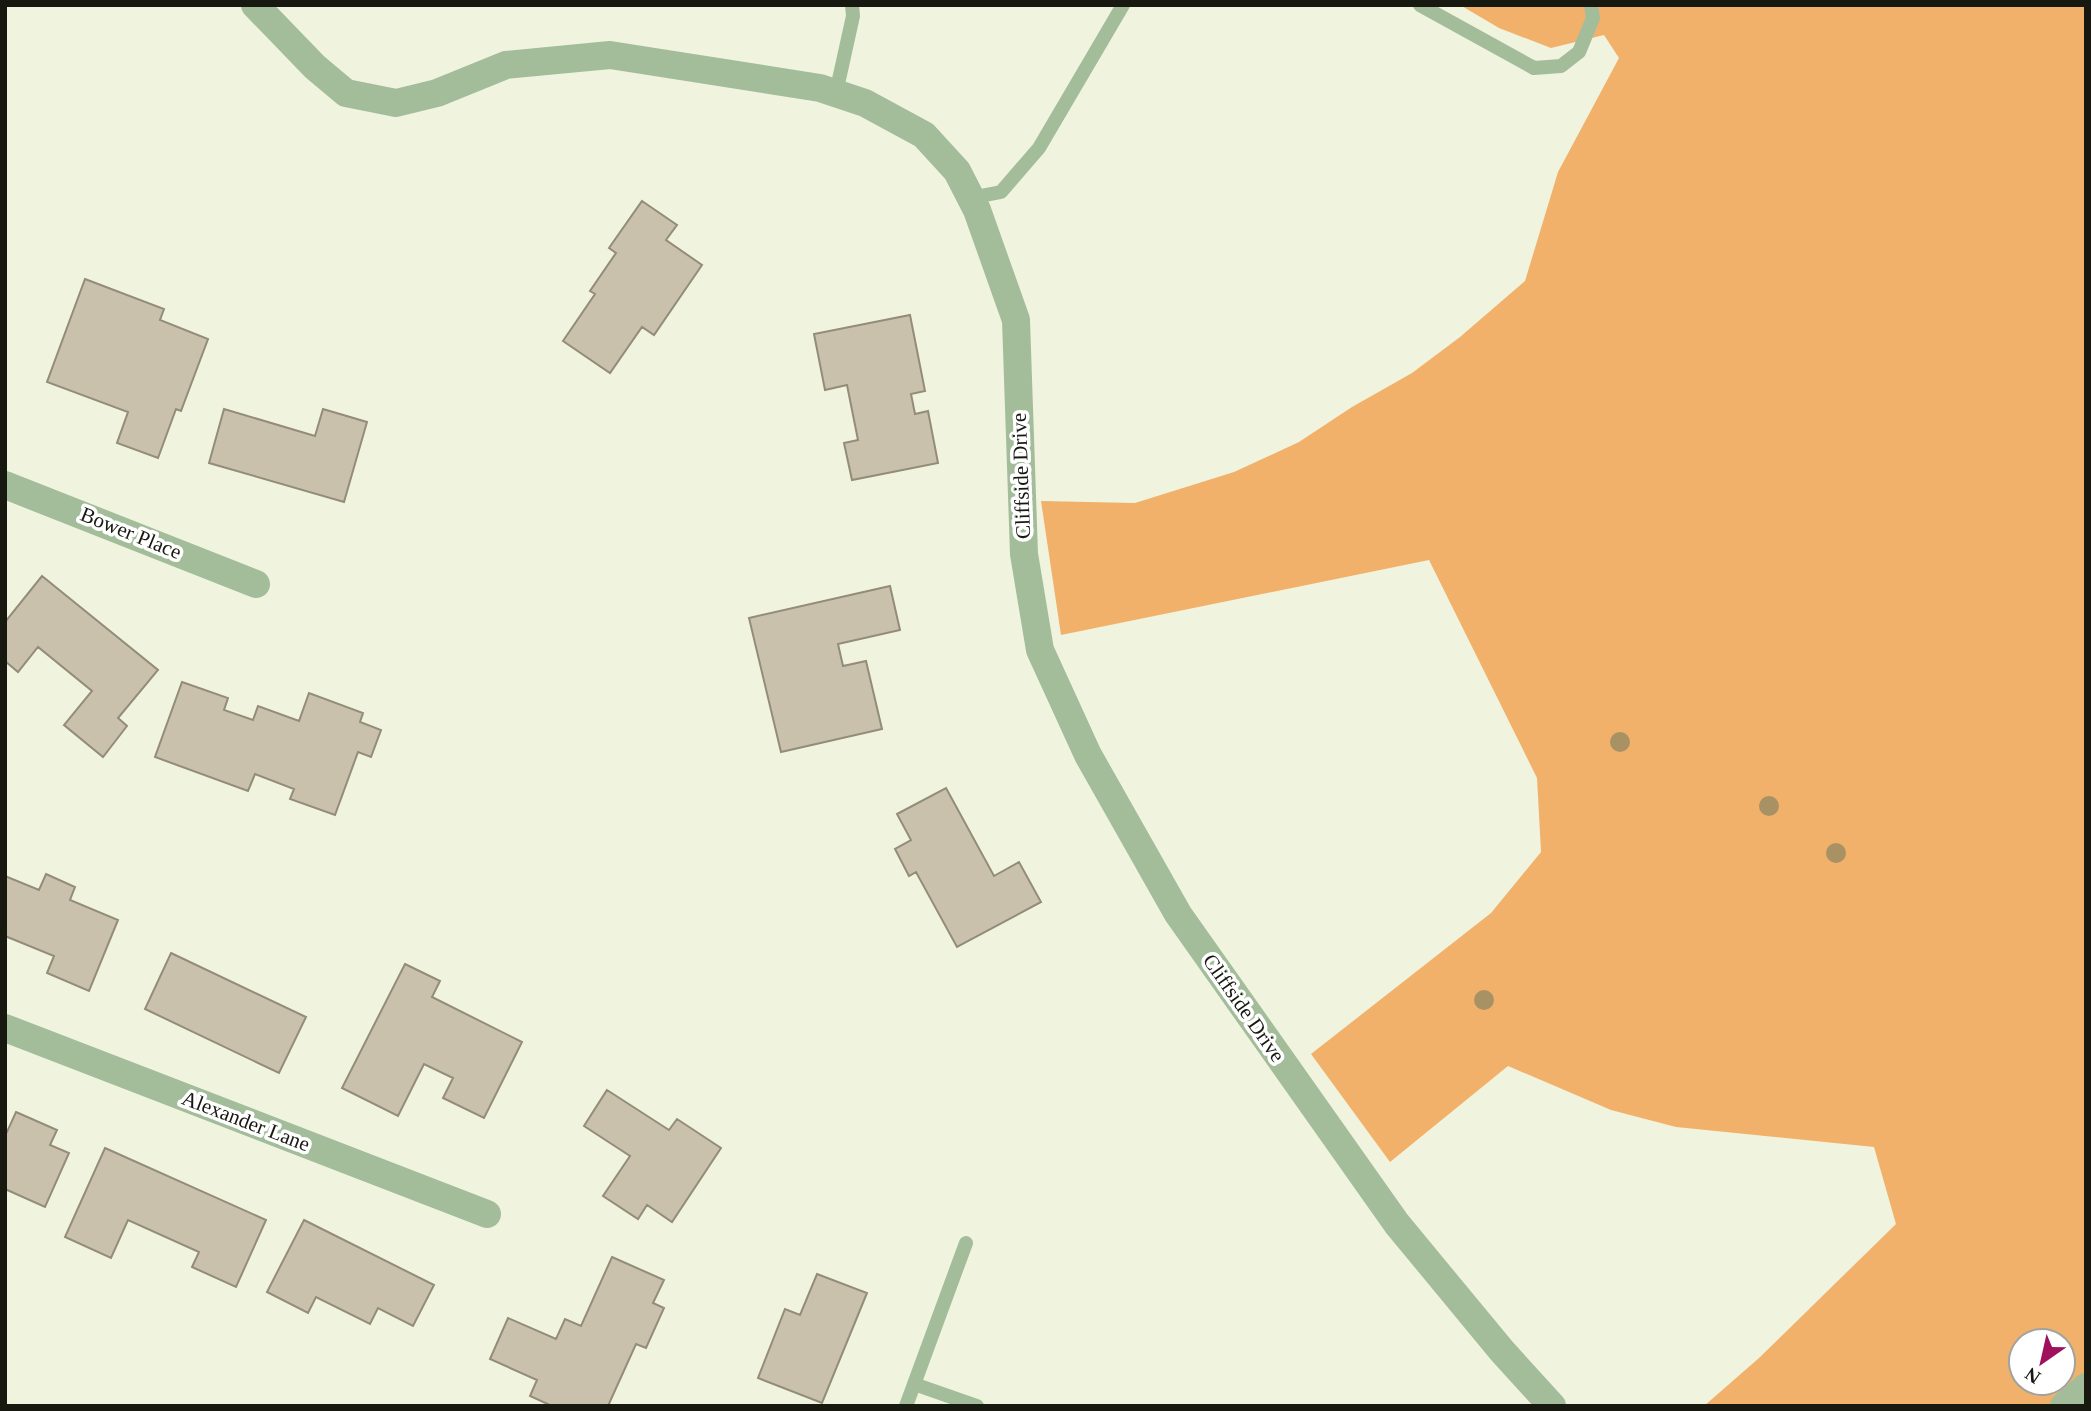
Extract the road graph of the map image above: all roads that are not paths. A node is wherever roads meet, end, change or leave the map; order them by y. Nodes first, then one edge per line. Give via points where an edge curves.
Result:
1 (255, 5) edge
2 (852, 5) edge
3 (1123, 5) edge
4 (1420, 5) edge
5 (1591, 5) edge
6 (836, 93) junction
7 (970, 198) junction
8 (5, 485) edge
9 (256, 584) dead end
10 (5, 1028) edge
11 (487, 1214) dead end
12 (966, 1243) dead end
13 (914, 1384) junction
14 (2086, 1387) edge
15 (906, 1406) edge
16 (977, 1406) edge
17 (1552, 1406) edge
18 (2064, 1406) edge

1 - 6 street, Cliffside Drive via 346,93 396,103 437,93 506,65 610,55
2 - 6 lane
3 - 7 lane via 1039,148 1001,192
4 - 5 lane via 1534,68 1561,66 1579,52 1593,18
6 - 7 street, Cliffside Drive via 924,135 957,171
7 - 17 street, Cliffside Drive via 1016,320 1024,554 1041,650 1088,755 1178,914 1397,1224
8 - 9 street, Bower Place
10 - 11 street, Alexander Lane
12 - 13 lane
13 - 15 lane
13 - 16 lane
14 - 18 street

